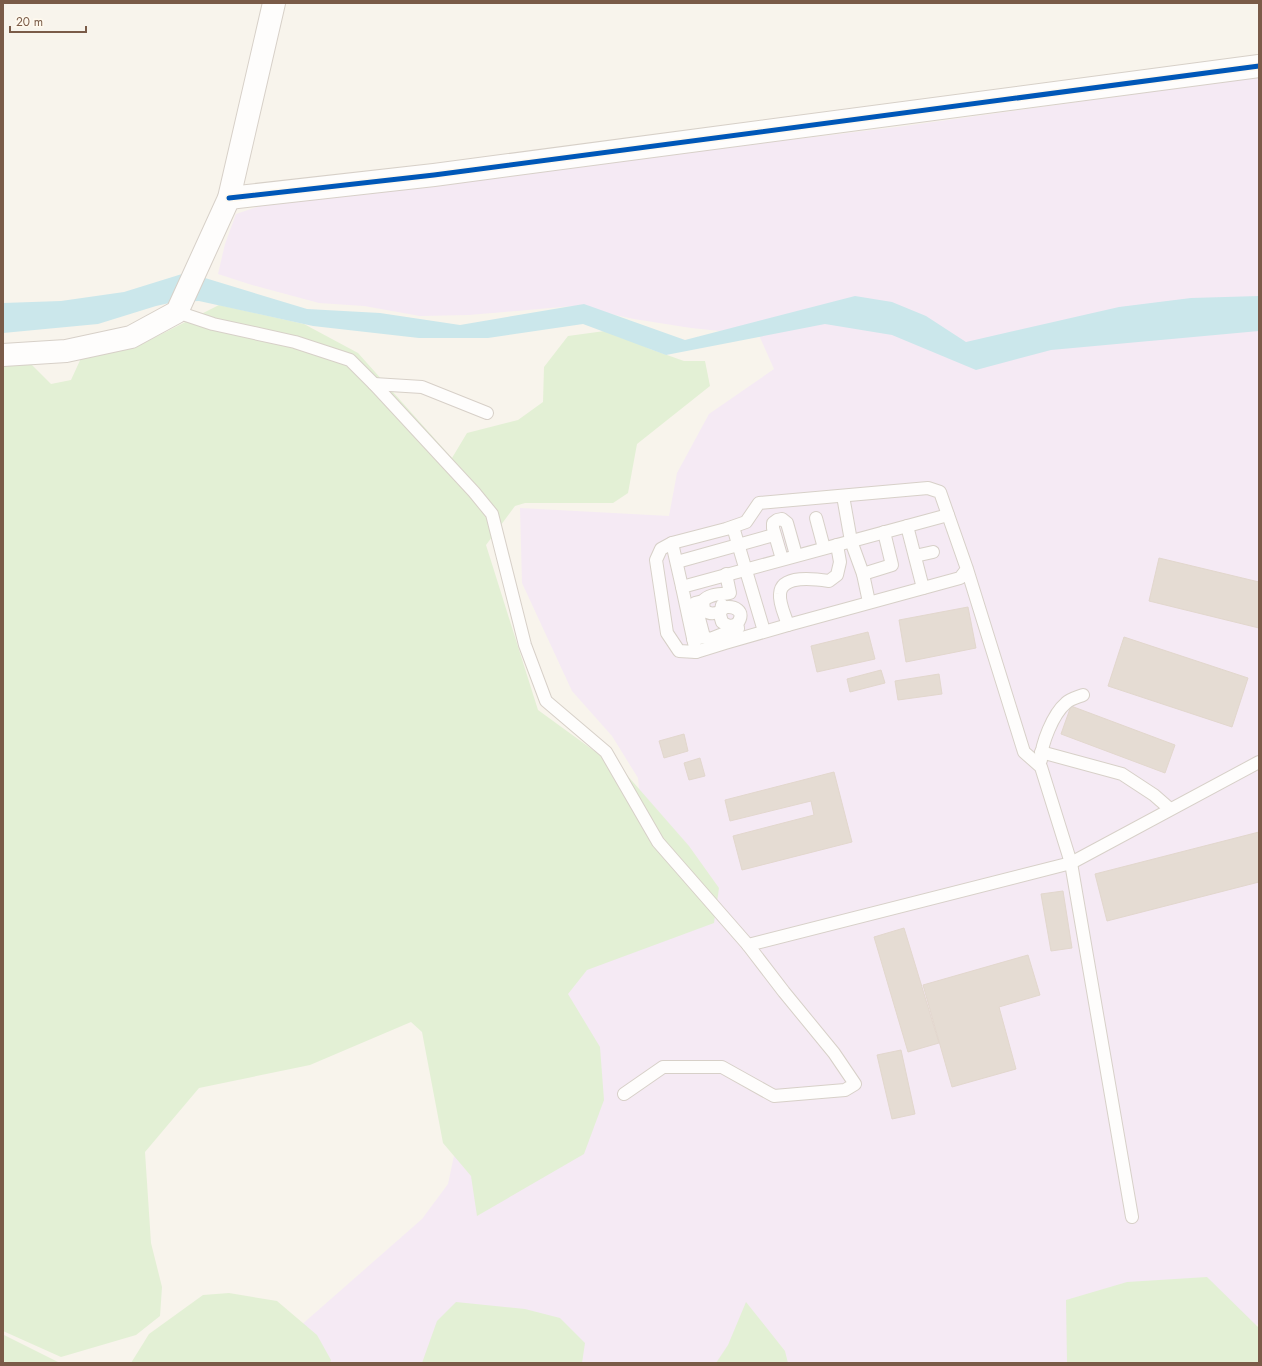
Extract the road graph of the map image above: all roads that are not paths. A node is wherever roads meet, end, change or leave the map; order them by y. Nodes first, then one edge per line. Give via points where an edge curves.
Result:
1 (274, 3) edge
2 (1259, 66) edge
3 (229, 198) junction
4 (177, 312) junction
5 (3, 355) edge
6 (374, 384) junction
7 (487, 413) dead end
8 (843, 496) junction
9 (948, 515) junction
10 (816, 518) dead end
11 (907, 526) junction
12 (733, 527) junction
13 (884, 532) junction
14 (774, 535) junction
15 (851, 541) junction
16 (672, 543) junction
17 (738, 544) junction
18 (837, 544) junction
19 (824, 548) junction
20 (933, 552) dead end
21 (796, 556) junction
22 (915, 556) junction
23 (782, 559) junction
24 (677, 562) junction
25 (745, 569) junction
26 (967, 569) junction
27 (726, 574) junction
28 (863, 574) junction
29 (682, 587) junction
30 (923, 588) junction
31 (717, 596) junction
32 (703, 600) junction
33 (869, 602) junction
34 (722, 609) junction
35 (788, 624) junction
36 (764, 631) junction
37 (699, 638) junction
38 (696, 652) junction
39 (1083, 695) dead end
40 (1041, 752) junction
41 (1259, 762) edge
42 (1041, 767) junction
43 (1170, 809) junction
44 (1071, 863) junction
45 (748, 945) junction
46 (624, 1094) dead end
47 (1132, 1217) dead end

1 - 3 street
2 - 3 street via 434,175
3 - 4 street
4 - 5 street via 131,337 66,351
4 - 6 lane via 213,324 295,342 350,360
6 - 7 lane via 422,387
6 - 45 lane via 492,514 525,645 546,701 606,752 658,842
8 - 9 lane via 928,488 940,492
8 - 12 lane via 759,503 746,522
8 - 15 lane
9 - 11 lane
9 - 26 lane
10 - 19 lane
11 - 13 lane
11 - 22 lane
12 - 16 lane
12 - 17 lane
13 - 15 lane
13 - 28 lane via 892,565
14 - 17 lane
14 - 21 lane via 773,524 782,519 787,524
14 - 23 lane
15 - 18 lane
15 - 28 lane
16 - 24 lane
16 - 38 lane via 661,549 656,560 667,633 679,651
17 - 24 lane
17 - 25 lane
18 - 19 lane
18 - 35 lane via 840,562 837,575 829,581 802,578 783,586 780,597
19 - 21 lane
20 - 22 lane
21 - 23 lane
22 - 30 lane
23 - 25 lane
24 - 29 lane
25 - 27 lane
25 - 36 lane
26 - 30 lane via 960,578
26 - 42 lane via 1024,752
27 - 29 lane
27 - 31 lane via 730,593
28 - 33 lane
29 - 37 lane
30 - 33 lane
31 - 32 lane via 708,596
31 - 34 lane
32 - 34 lane via 704,610 709,614 715,614
32 - 37 lane via 695,603
33 - 35 lane
34 - 37 lane via 721,619 724,624 737,624 738,628 710,639
35 - 36 lane
36 - 38 lane
37 - 38 lane
39 - 40 lane via 1066,702 1054,717
40 - 42 lane
40 - 43 lane via 1122,774
41 - 43 lane
42 - 44 lane
43 - 44 lane
44 - 45 lane
44 - 47 lane
45 - 46 lane via 834,1053 855,1084 845,1090 774,1096 722,1067 663,1067

